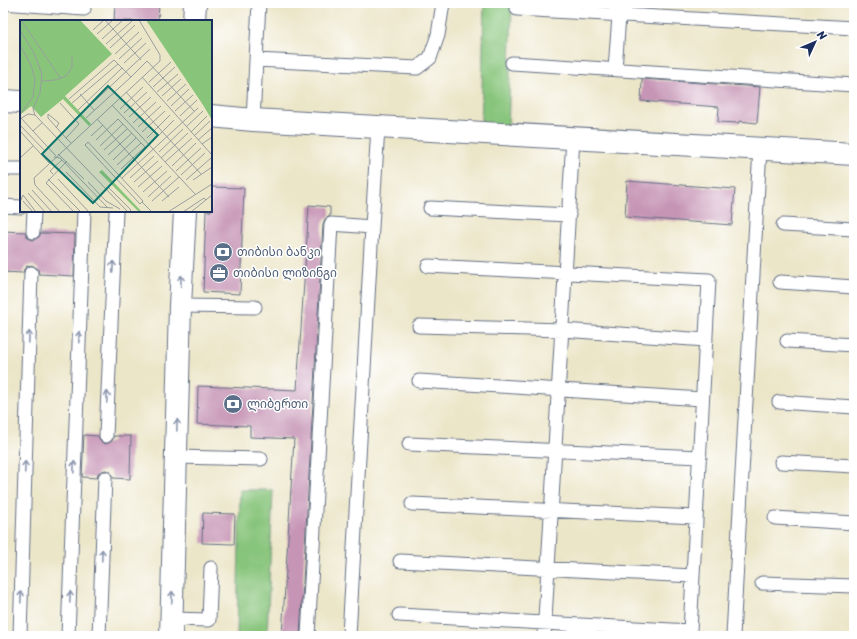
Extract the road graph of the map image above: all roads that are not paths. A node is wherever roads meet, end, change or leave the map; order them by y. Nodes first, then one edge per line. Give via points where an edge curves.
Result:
1 (3, 3) edge
2 (195, 3) edge
3 (259, 3) edge
4 (443, 3) edge
5 (620, 3) edge
6 (37, 4) edge
7 (517, 9) dead end
8 (84, 11) edge
9 (194, 20) edge
10 (854, 28) edge
11 (256, 60) junction
12 (512, 63) dead end
13 (615, 70) junction
14 (854, 85) edge
15 (3, 101) edge
16 (20, 102) edge
17 (212, 116) edge
18 (253, 120) junction
19 (378, 127) junction
20 (573, 138) junction
21 (760, 148) junction
22 (854, 154) edge
23 (3, 169) edge
24 (20, 169) edge
25 (3, 206) edge
26 (20, 207) edge
27 (430, 208) dead end
28 (34, 212) edge
29 (84, 212) edge
30 (116, 212) edge
31 (185, 212) edge
32 (569, 215) junction
33 (783, 225) dead end
34 (372, 227) junction
35 (854, 229) edge
36 (33, 232) dead end
37 (428, 266) dead end
38 (566, 273) junction
39 (31, 274) dead end
40 (780, 282) dead end
41 (854, 287) edge
42 (180, 306) junction
43 (255, 307) dead end
44 (419, 326) dead end
45 (562, 330) junction
46 (706, 340) junction
47 (787, 341) dead end
48 (854, 345) edge
49 (419, 381) dead end
50 (559, 390) junction
51 (702, 399) junction
52 (779, 402) dead end
53 (854, 407) edge
54 (106, 436) dead end
55 (409, 444) dead end
56 (555, 451) junction
57 (176, 457) junction
58 (700, 457) junction
59 (261, 459) dead end
60 (781, 462) dead end
61 (854, 466) edge
62 (105, 478) dead end
63 (412, 504) dead end
64 (552, 510) junction
65 (696, 517) junction
66 (775, 518) dead end
67 (854, 523) edge
68 (400, 561) dead end
69 (211, 568) dead end
70 (548, 568) junction
71 (693, 576) junction
72 (762, 583) dead end
73 (854, 586) edge
74 (399, 615) dead end
75 (171, 627) edge
76 (544, 630) edge
77 (20, 636) edge
78 (68, 636) edge
79 (99, 636) edge
80 (308, 636) edge
81 (349, 636) edge
82 (733, 636) edge

1 - 6 lane
2 - 9 street
3 - 11 lane
4 - 11 lane via 438,35 430,58 417,68
5 - 13 lane
6 - 8 lane
7 - 10 lane
11 - 18 lane
12 - 13 lane
13 - 14 lane
15 - 16 street
17 - 18 street
18 - 19 street
19 - 20 street
19 - 34 lane
20 - 21 street
20 - 32 lane
21 - 22 street
21 - 82 lane
23 - 24 lane
25 - 26 lane
27 - 32 lane
28 - 36 lane
78 -> 29 lane
54 -> 30 lane
42 -> 31 street
32 - 38 lane
33 - 35 lane
34 - 80 lane via 331,224
34 - 81 lane
37 - 38 lane
38 - 45 lane
38 - 46 lane via 709,280
77 -> 39 lane
40 - 41 lane
42 - 43 lane
57 -> 42 street
44 - 45 lane
45 - 46 lane
45 - 50 lane
46 - 51 lane
47 - 48 lane
49 - 50 lane
50 - 51 lane
50 - 56 lane
51 - 58 lane
52 - 53 lane
55 - 56 lane
56 - 58 lane
56 - 64 lane
57 - 59 lane
75 -> 57 street
58 - 65 lane
60 - 61 lane
79 -> 62 lane
63 - 64 lane
64 - 65 lane
64 - 70 lane
65 - 71 lane
66 - 67 lane
68 - 70 lane
69 - 75 lane via 209,620
70 - 71 lane
70 - 76 lane
71 - 76 lane via 690,631
72 - 73 lane
74 - 76 lane

